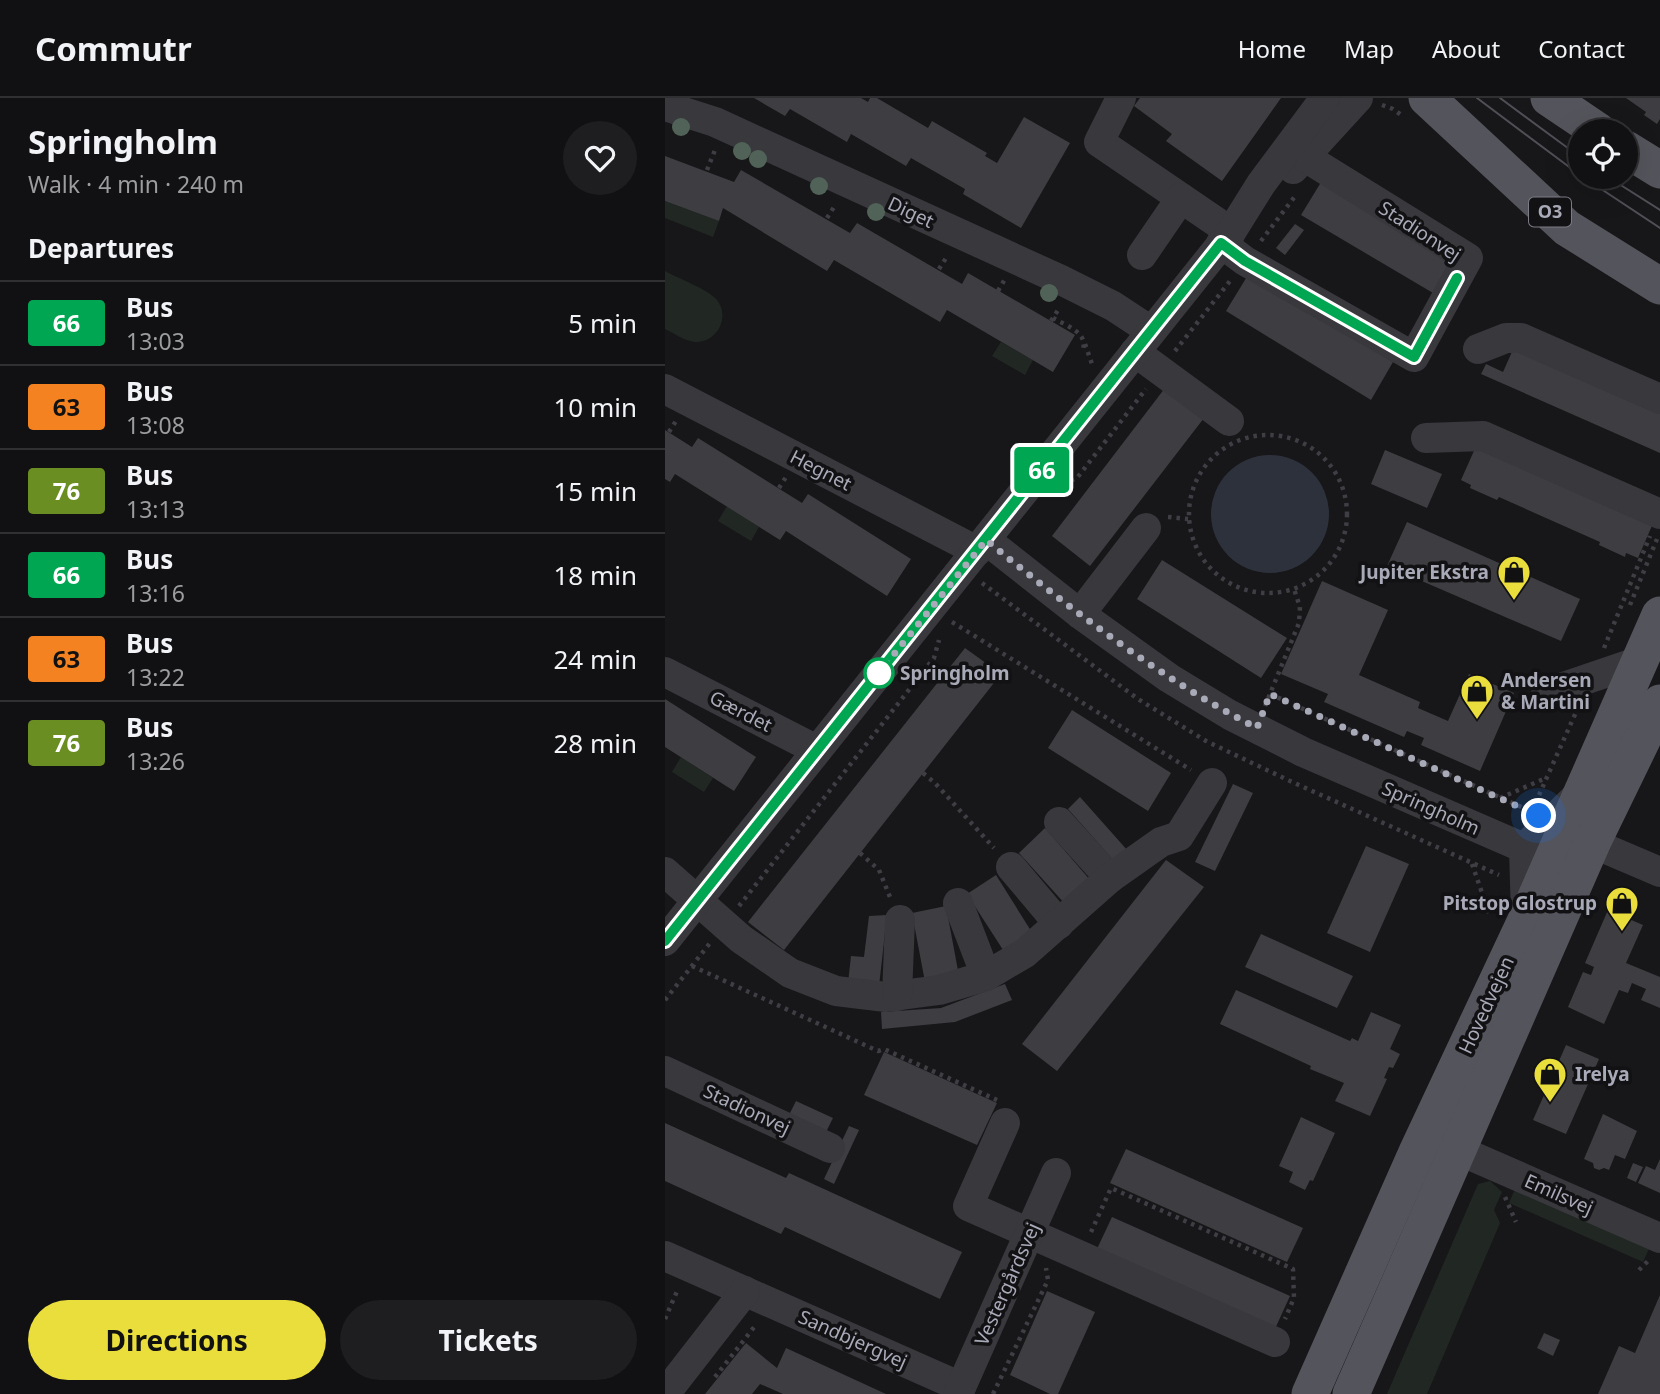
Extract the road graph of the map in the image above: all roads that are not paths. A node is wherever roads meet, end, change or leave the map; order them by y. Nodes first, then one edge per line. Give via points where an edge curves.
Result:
1 (1121, 98) edge
2 (1325, 98) edge
3 (1358, 98) edge
4 (1549, 98) edge
5 (665, 106) edge
6 (1427, 107) edge
7 (1580, 119) edge
8 (1638, 156) edge
9 (1305, 157) junction
10 (1660, 170) edge
11 (1181, 198) junction
12 (1230, 233) junction
13 (1142, 255) dead end
14 (1660, 257) edge
15 (1660, 286) edge
16 (1143, 341) junction
17 (1478, 349) dead end
18 (665, 389) edge
19 (1660, 399) edge
20 (1229, 421) dead end
21 (1426, 438) dead end
22 (1660, 514) edge
23 (1146, 528) dead end
24 (982, 545) junction
25 (1080, 614) junction
26 (1660, 615) edge
27 (1640, 661) junction
28 (665, 672) edge
29 (1546, 693) dead end
30 (1660, 703) edge
31 (817, 750) junction
32 (1207, 780) road end
33 (1586, 787) junction
34 (1059, 822) dead end
35 (1593, 843) junction
36 (1524, 848) junction
37 (1011, 867) road end
38 (665, 872) edge
39 (1660, 873) edge
40 (1110, 878) junction
41 (697, 901) junction
42 (958, 903) dead end
43 (900, 920) road end
44 (1526, 920) junction
45 (1059, 924) junction
46 (665, 941) edge
47 (986, 976) junction
48 (897, 996) junction
49 (665, 1071) edge
50 (1005, 1123) road end
51 (830, 1148) dead end
52 (1458, 1150) junction
53 (1056, 1173) dead end
54 (1660, 1238) edge
55 (1055, 1244) junction
56 (665, 1256) edge
57 (745, 1291) junction
58 (1275, 1342) road end
59 (960, 1391) edge
60 (666, 1394) edge
61 (1310, 1394) edge
62 (1350, 1394) edge

1 - 11 street via 1099,142
2 - 12 street
3 - 9 street
4 - 7 main road
5 - 16 street, Diget via 715,121 1061,280 1113,306
6 - 14 main road
6 - 15 main road, O3 via 1567,228
8 - 10 main road
9 - 12 street
9 - 12 street, Stadionvej via 1468,258 1414,357 1245,261
11 - 12 street
11 - 13 street
12 - 16 street
16 - 20 street, Diget
16 - 24 street
17 - 19 street via 1514,336
18 - 24 street, Hegnet
21 - 22 street via 1483,436
23 - 25 street
24 - 25 street, Springholm
24 - 31 street
25 - 36 street, Springholm via 1169,678 1257,728
26 - 27 main road, Hovedvejen
27 - 29 street
27 - 33 main road, Hovedvejen
28 - 31 street, Gærdet
30 - 35 main road, Hovedvejen
31 - 41 street
32 - 40 street via 1179,836 1161,842
33 - 36 street
33 - 44 main road, Hovedvejen
34 - 40 street
35 - 39 street
35 - 52 main road, Hovedvejen
36 - 44 street
37 - 45 street
38 - 41 street
40 - 45 street
41 - 46 street
41 - 48 street via 790,973 836,992
42 - 47 street
43 - 48 street
44 - 61 main road, Hovedvejen
45 - 47 street via 1025,953
47 - 48 street
49 - 51 street, Stadionvej
50 - 55 street via 968,1206
52 - 54 street, Emilsvej
52 - 62 main road, Hovedvejen
53 - 55 street, Vestergårdsvej
55 - 58 street
55 - 59 street, Vestergårdsvej
56 - 57 street, Sandbjergvej
57 - 59 street, Sandbjergvej
57 - 60 street

